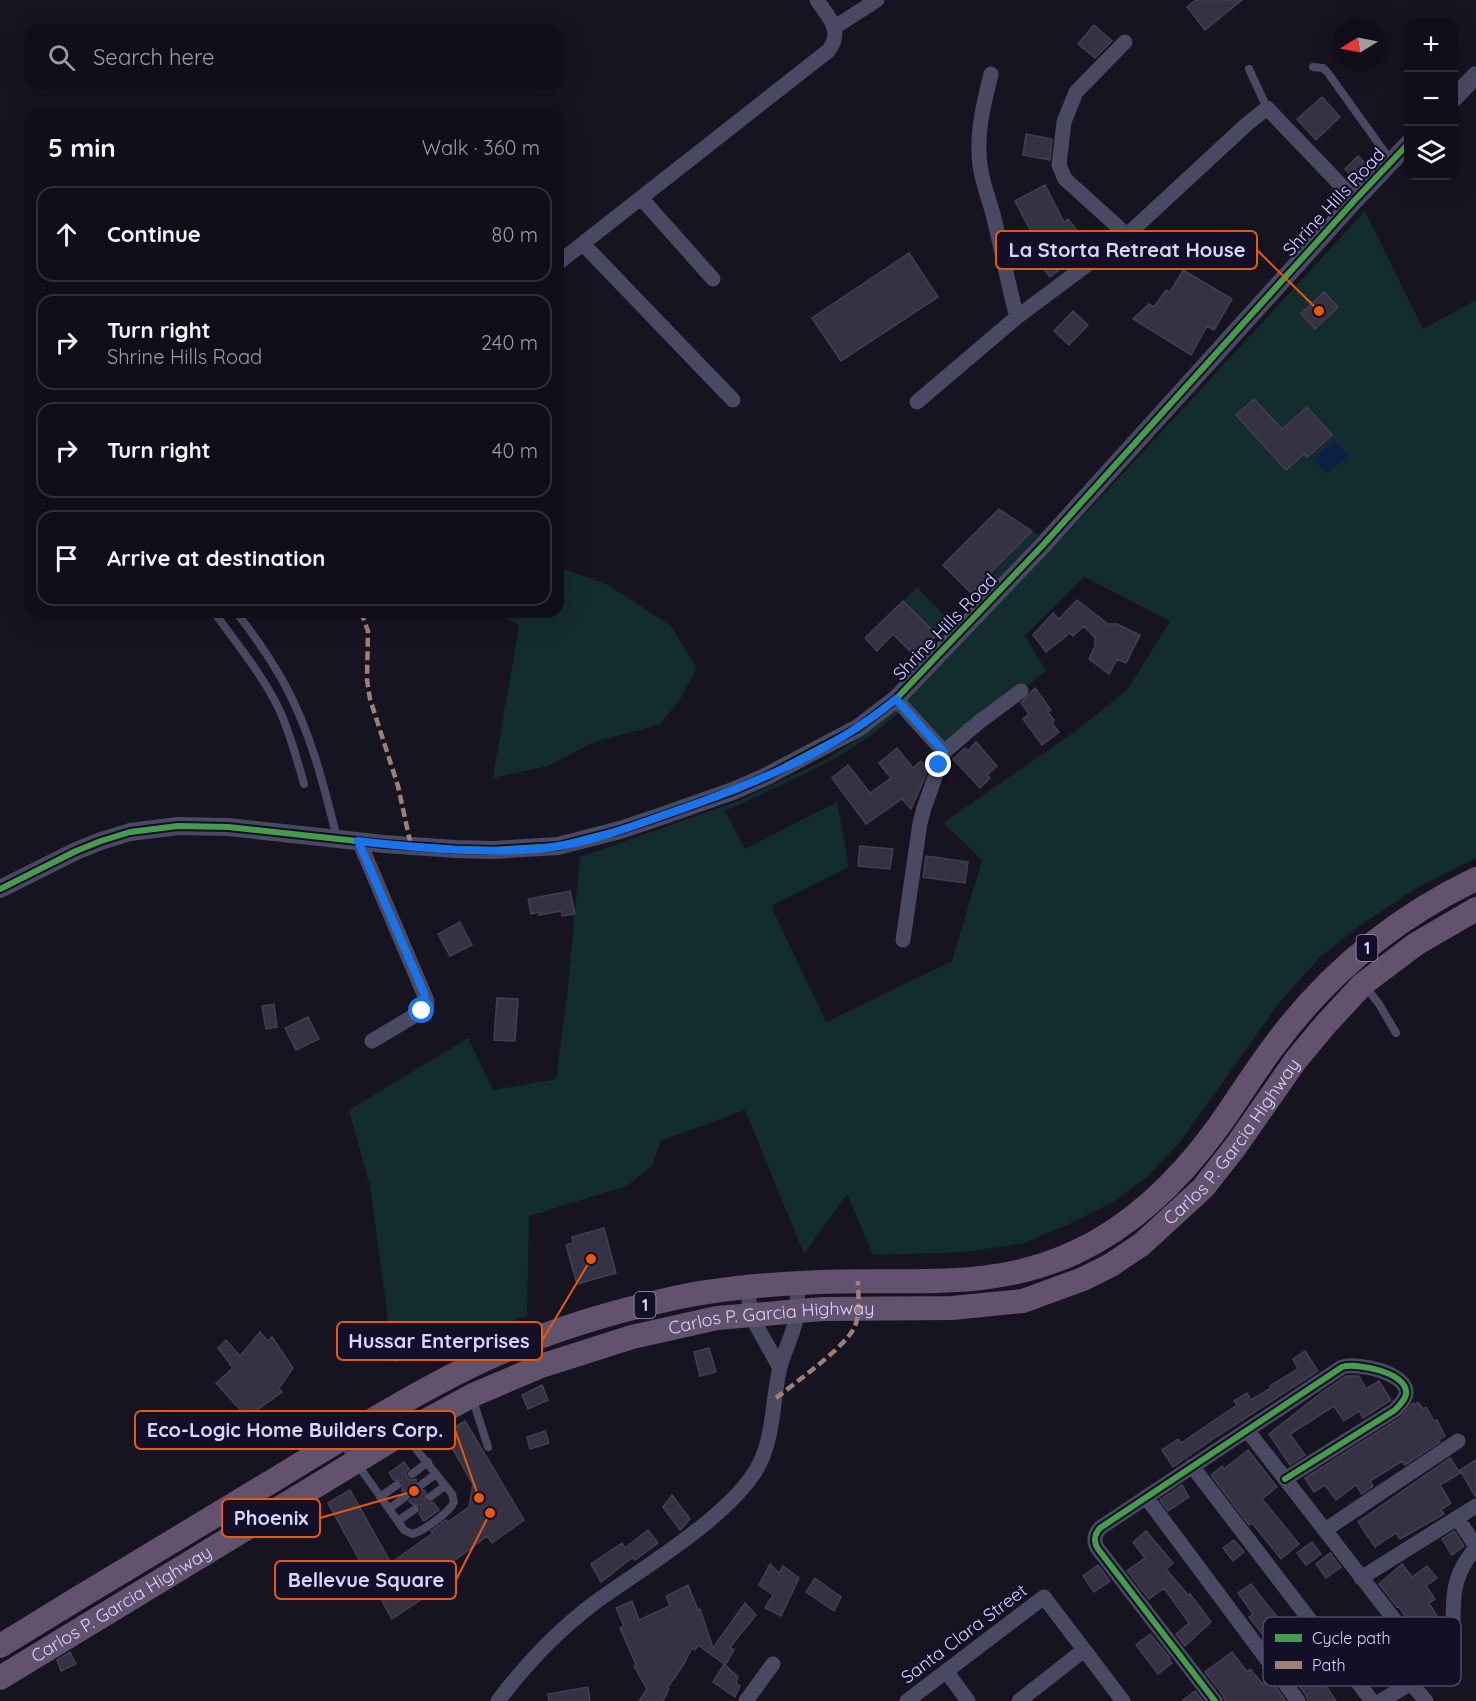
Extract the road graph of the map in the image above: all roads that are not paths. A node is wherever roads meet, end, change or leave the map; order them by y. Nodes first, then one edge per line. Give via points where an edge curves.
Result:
1 (817, 0) edge
2 (877, 0) edge
3 (835, 27) junction
4 (1125, 42) dead end
5 (1313, 67) dead end
6 (1249, 69) dead end
7 (991, 74) dead end
8 (1476, 75) edge
9 (1458, 94) edge
10 (1267, 108) junction
11 (1404, 148) edge
12 (1391, 161) junction
13 (641, 198) junction
14 (1355, 200) junction
15 (1127, 235) junction
16 (583, 244) junction
17 (564, 258) edge
18 (713, 279) dead end
19 (1017, 317) junction
20 (733, 400) dead end
21 (917, 402) dead end
22 (218, 618) edge
23 (240, 618) edge
24 (1021, 691) dead end
25 (896, 699) junction
26 (944, 752) junction
27 (304, 784) dead end
28 (337, 838) junction
29 (358, 841) junction
30 (1476, 879) edge
31 (0, 889) edge
32 (1476, 909) edge
33 (903, 940) dead end
34 (1355, 974) junction
35 (1396, 1033) dead end
36 (372, 1041) dead end
37 (796, 1283) junction
38 (748, 1287) junction
39 (798, 1310) junction
40 (750, 1314) junction
41 (780, 1368) junction
42 (473, 1395) junction
43 (1247, 1430) junction
44 (404, 1433) junction
45 (340, 1440) junction
46 (1458, 1441) dead end
47 (488, 1447) dead end
48 (356, 1462) junction
49 (428, 1462) junction
50 (1192, 1466) junction
51 (412, 1474) dead end
52 (436, 1474) junction
53 (1285, 1479) junction
54 (397, 1485) dead end
55 (421, 1485) dead end
56 (445, 1486) junction
57 (406, 1496) dead end
58 (380, 1497) junction
59 (430, 1497) dead end
60 (1146, 1497) junction
61 (1476, 1506) edge
62 (389, 1509) junction
63 (415, 1509) dead end
64 (1457, 1518) junction
65 (398, 1521) junction
66 (1324, 1530) junction
67 (1476, 1547) edge
68 (1361, 1578) junction
69 (1308, 1617) edge
70 (1392, 1617) edge
71 (1453, 1617) edge
72 (0, 1646) edge
73 (1084, 1650) junction
74 (1263, 1653) edge
75 (773, 1664) dead end
76 (946, 1671) junction
77 (0, 1678) edge
78 (1288, 1686) edge
79 (1361, 1686) edge
80 (1404, 1686) edge
81 (1413, 1686) edge
82 (502, 1700) edge
83 (746, 1701) edge
84 (907, 1701) edge
85 (968, 1701) edge
86 (1019, 1701) edge
87 (1123, 1701) edge
88 (1215, 1701) edge
89 (1299, 1701) edge
90 (1372, 1701) edge
91 (1381, 1701) edge
92 (1426, 1701) edge

1 - 3 street
2 - 3 street
3 - 13 street via 834,44 828,51
4 - 15 street via 1076,92 1064,122 1059,165 1065,179
5 - 12 lane via 1328,73
6 - 10 lane
7 - 19 street via 981,118 981,176
8 - 9 street
10 - 14 street
10 - 15 street
11 - 12 street, Shrine Hills Road
12 - 14 street, Shrine Hills Road
13 - 16 street
13 - 18 street
14 - 25 street, Shrine Hills Road via 1043,545 959,628
15 - 19 street
16 - 17 street
16 - 20 street
19 - 21 street
22 - 27 lane via 278,709
23 - 28 lane via 267,654 300,715
24 - 26 street
25 - 26 street
25 - 29 street, Shrine Hills Road via 858,728 765,777 682,809 583,840 558,846 493,850
26 - 33 street via 920,824
28 - 29 street, Shrine Hills Road
28 - 31 street, Shrine Hills Road via 201,825 153,828 84,848
29 - 36 street via 427,1001 422,1011
30 - 34 highway, Carlos P. Garcia Highway / 1 via 1402,920
32 - 34 highway, Carlos P. Garcia Highway / 1
34 - 35 lane
34 - 37 highway, Carlos P. Garcia Highway / 1 via 1307,1005 1186,1168 1128,1221 1099,1240 1017,1274 951,1281
34 - 39 highway, Carlos P. Garcia Highway / 1 via 1324,1025 1203,1188 1149,1238 1111,1265 1045,1293 990,1305
37 - 38 highway, Carlos P. Garcia Highway / 1
37 - 39 street
38 - 40 street
38 - 45 highway, Carlos P. Garcia Highway / 1 via 668,1299 533,1340 421,1392
39 - 40 highway, Carlos P. Garcia Highway / 1
39 - 41 street
40 - 41 street
40 - 42 highway, Carlos P. Garcia Highway / 1 via 632,1337 541,1366
41 - 82 street via 763,1457 741,1491 700,1528 566,1626 544,1646
42 - 44 highway, Carlos P. Garcia Highway / 1
42 - 47 lane
43 - 50 street
43 - 53 street
43 - 53 street via 1350,1364 1380,1371 1406,1388 1404,1401 1395,1410
44 - 48 highway, Carlos P. Garcia Highway / 1
44 - 49 lane
45 - 48 lane
45 - 72 highway, Carlos P. Garcia Highway / 1
46 - 66 street
48 - 58 lane
48 - 77 highway, Carlos P. Garcia Highway / 1
49 - 51 lane
49 - 52 lane
50 - 60 street
50 - 69 street
52 - 55 lane
52 - 56 lane
53 - 66 street
54 - 58 lane
56 - 59 lane
56 - 65 lane via 454,1499 451,1509 416,1534 408,1533
57 - 62 lane
58 - 62 lane
60 - 74 street
60 - 88 street via 1100,1528 1095,1544
61 - 64 street
62 - 65 lane
63 - 65 lane
64 - 67 street
64 - 68 street
66 - 68 street
67 - 71 street via 1460,1572
68 - 70 street
73 - 76 street, Santa Clara Street via 1044,1597
73 - 86 street
73 - 87 street
75 - 83 street
76 - 84 street, Santa Clara Street
76 - 85 street
78 - 89 street
79 - 90 street
80 - 91 street
81 - 92 street

